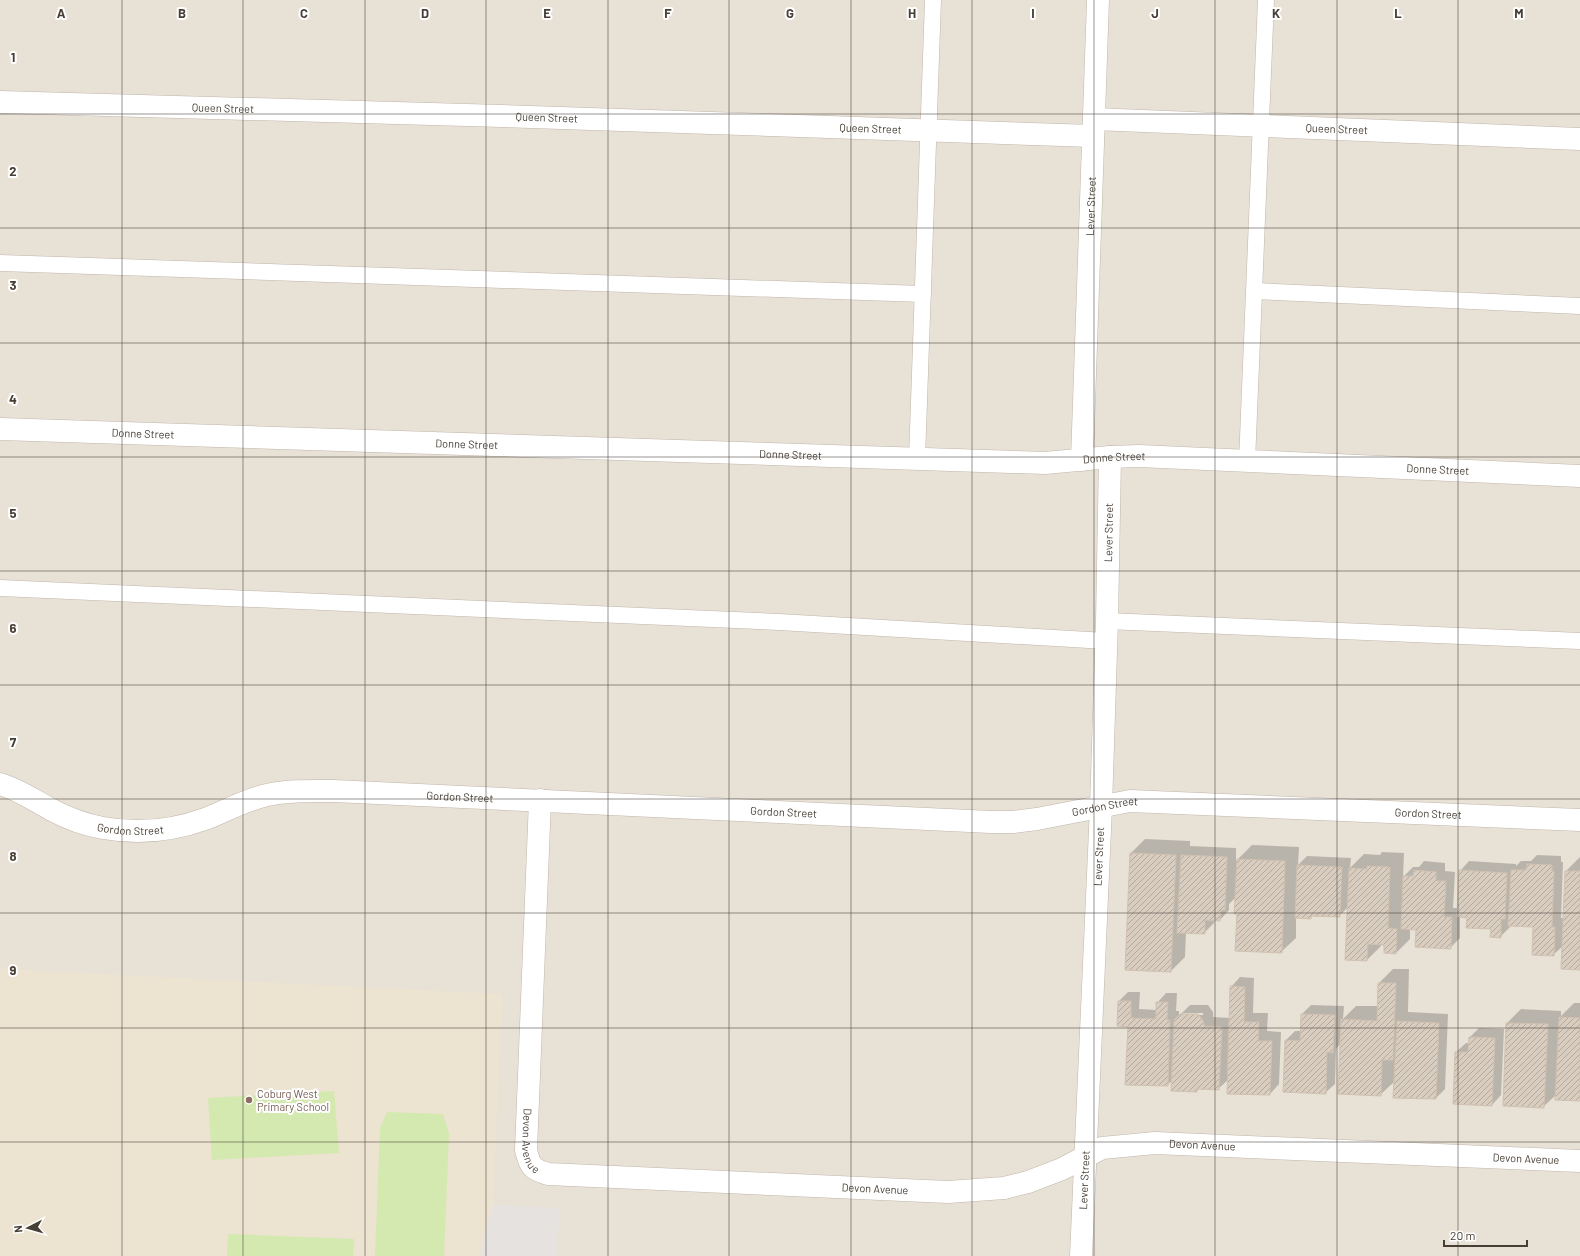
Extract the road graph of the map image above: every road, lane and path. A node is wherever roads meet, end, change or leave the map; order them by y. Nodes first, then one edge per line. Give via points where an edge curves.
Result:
1 (933, 0) edge
2 (1098, 0) edge
3 (1266, 0) edge
4 (0, 102) edge
5 (1260, 125) junction
6 (1094, 128) junction
7 (929, 131) junction
8 (1580, 139) edge
9 (0, 263) edge
10 (1255, 292) junction
11 (924, 294) junction
12 (1580, 306) edge
13 (0, 429) edge
14 (1110, 457) junction
15 (917, 459) junction
16 (1082, 460) junction
17 (1247, 462) junction
18 (1580, 476) edge
19 (0, 588) edge
20 (1107, 631) junction
21 (1580, 641) edge
22 (0, 784) edge
23 (540, 800) junction
24 (1101, 807) junction
25 (1580, 820) edge
26 (1086, 1157) junction
27 (1580, 1161) edge
28 (1081, 1256) edge

1 - 7 lane
2 - 6 street, Lever Street
3 - 5 lane
4 - 7 street, Queen Street
5 - 6 street, Queen Street
5 - 8 street, Queen Street
5 - 10 lane
6 - 7 street, Queen Street
6 - 16 street, Lever Street
7 - 11 lane
9 - 11 lane
10 - 12 lane
10 - 17 lane
11 - 15 lane
13 - 15 street, Donne Street
14 - 16 street, Donne Street
14 - 17 street, Donne Street via 1139,456
14 - 20 street, Lever Street
15 - 16 street, Donne Street via 1045,463
17 - 18 street, Donne Street
19 - 20 lane via 772,622
20 - 21 lane
20 - 24 street, Lever Street
22 - 23 street, Gordon Street via 78,821 103,828 152,831 170,829 204,819 262,796 289,791
23 - 24 street, Gordon Street via 991,822 1037,819
23 - 26 street, Devon Avenue via 526,1150 531,1166 537,1170 548,1174 948,1192 1004,1188 1028,1182
24 - 25 street, Gordon Street via 1130,801
24 - 26 street, Lever Street
26 - 27 street, Devon Avenue via 1102,1148 1155,1142
26 - 28 street, Lever Street

